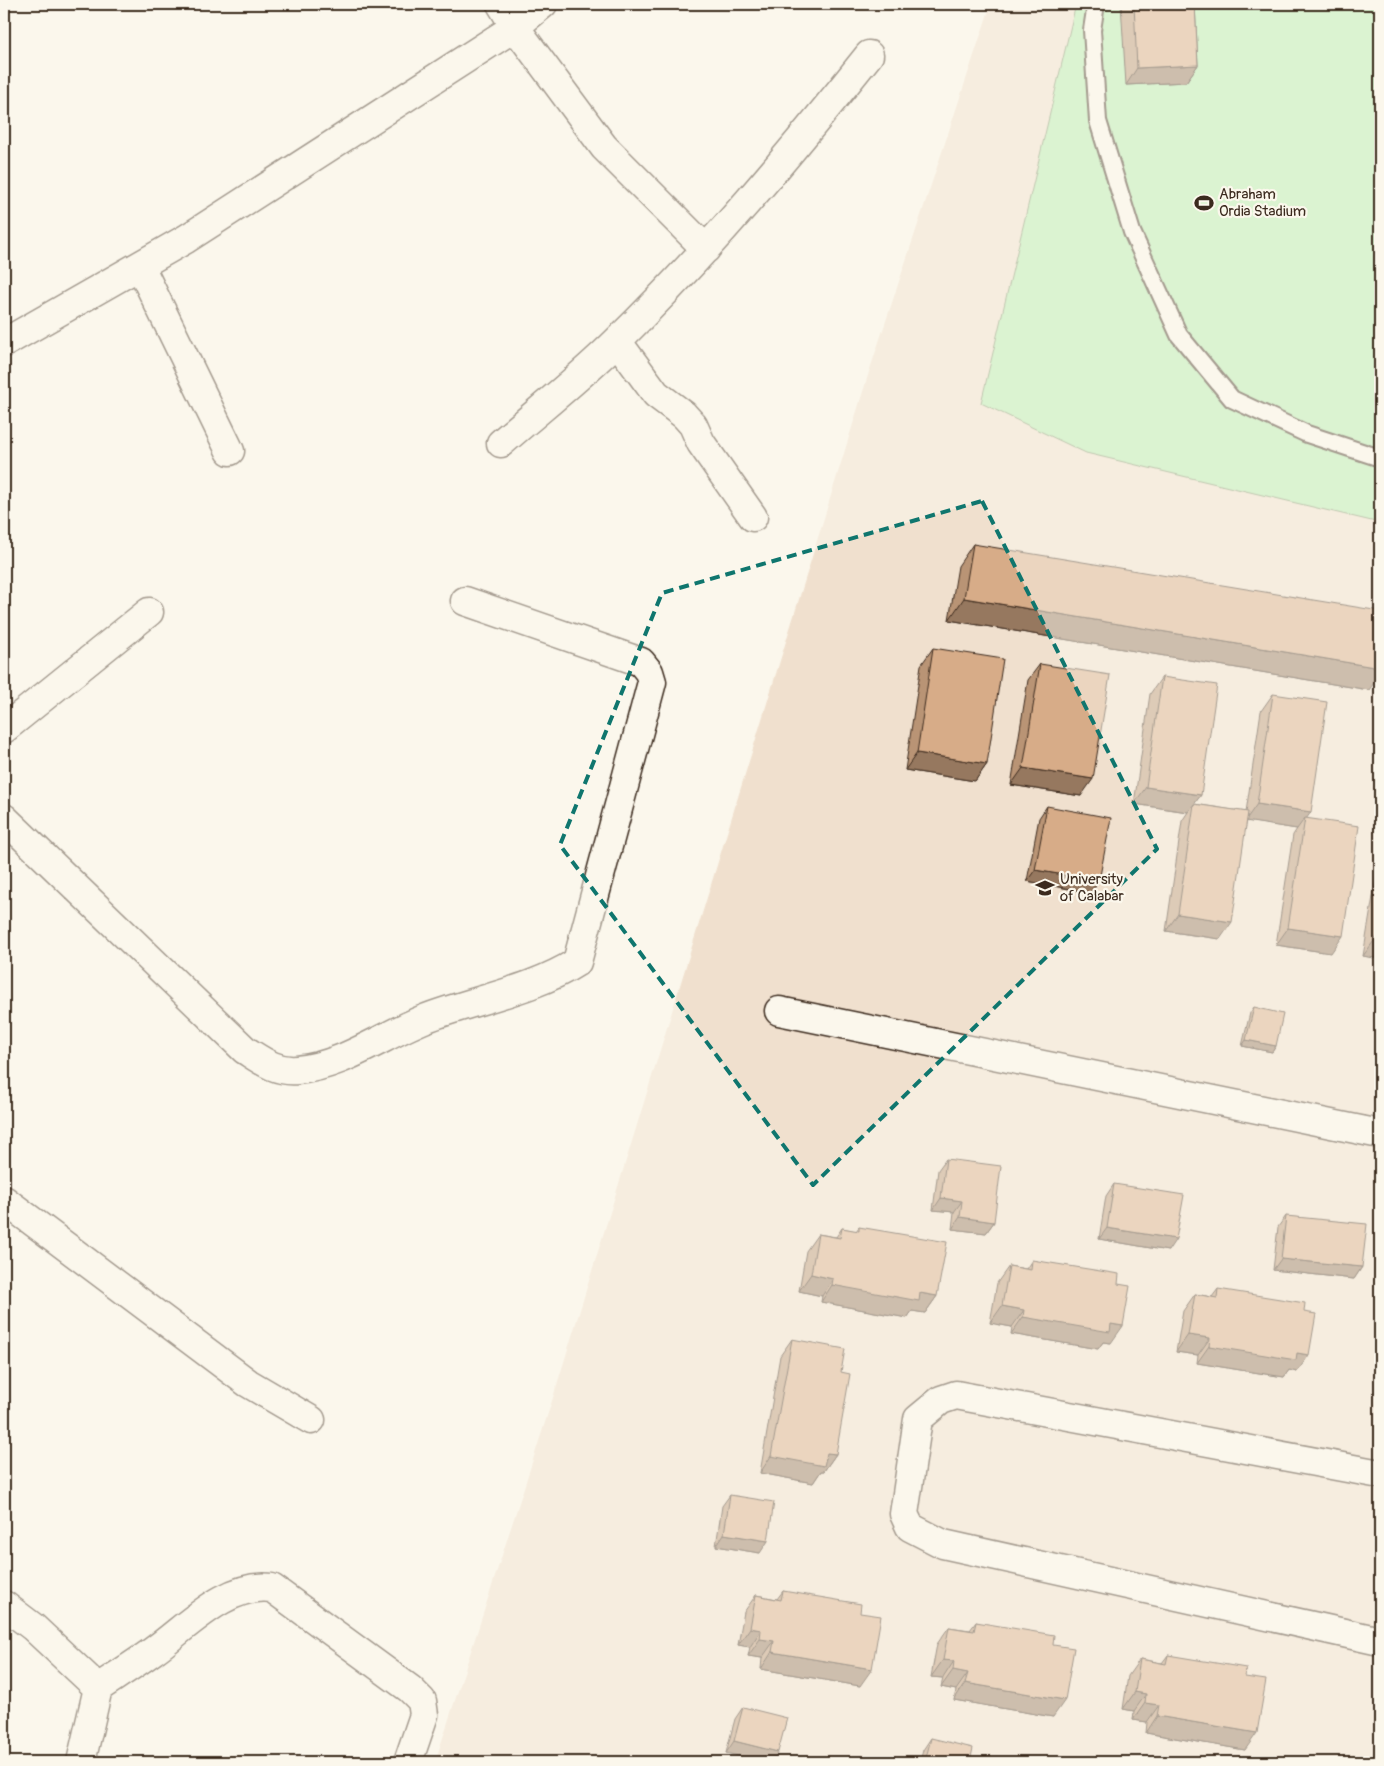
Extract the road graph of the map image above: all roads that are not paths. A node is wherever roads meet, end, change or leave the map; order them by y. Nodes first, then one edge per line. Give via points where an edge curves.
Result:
1 (501, 4) edge
2 (543, 4) edge
3 (1096, 4) edge
4 (515, 27) junction
5 (869, 55) dead end
6 (706, 250) junction
7 (140, 266) junction
8 (617, 341) junction
9 (4, 343) edge
10 (501, 444) dead end
11 (230, 451) dead end
12 (1380, 458) edge
13 (753, 517) dead end
14 (465, 601) dead end
15 (149, 612) dead end
16 (4, 729) edge
17 (4, 818) edge
18 (780, 1011) dead end
19 (1380, 1134) edge
20 (4, 1200) edge
21 (311, 1420) dead end
22 (1380, 1474) edge
23 (4, 1605) edge
24 (1380, 1641) edge
25 (98, 1688) junction
26 (81, 1762) edge
27 (408, 1762) edge

1 - 4 street
2 - 4 street
3 - 12 lane via 1092,30 1098,121 1132,232 1179,336 1232,399 1307,434
4 - 6 street via 604,147
4 - 7 street via 186,240
5 - 6 street via 813,126
6 - 8 street
7 - 9 street
7 - 11 street
8 - 10 street
8 - 13 street via 656,394 693,425 701,443
14 - 17 street via 641,662 652,682 577,962 556,975 424,1019 322,1066 295,1071 271,1067 245,1050
15 - 16 street
18 - 19 street
20 - 21 street via 248,1383
22 - 24 street via 956,1395 942,1400 918,1419 904,1514 910,1527 943,1544
23 - 25 street via 33,1627
25 - 26 street
25 - 27 street via 223,1599 252,1588 272,1588 422,1701 424,1715

